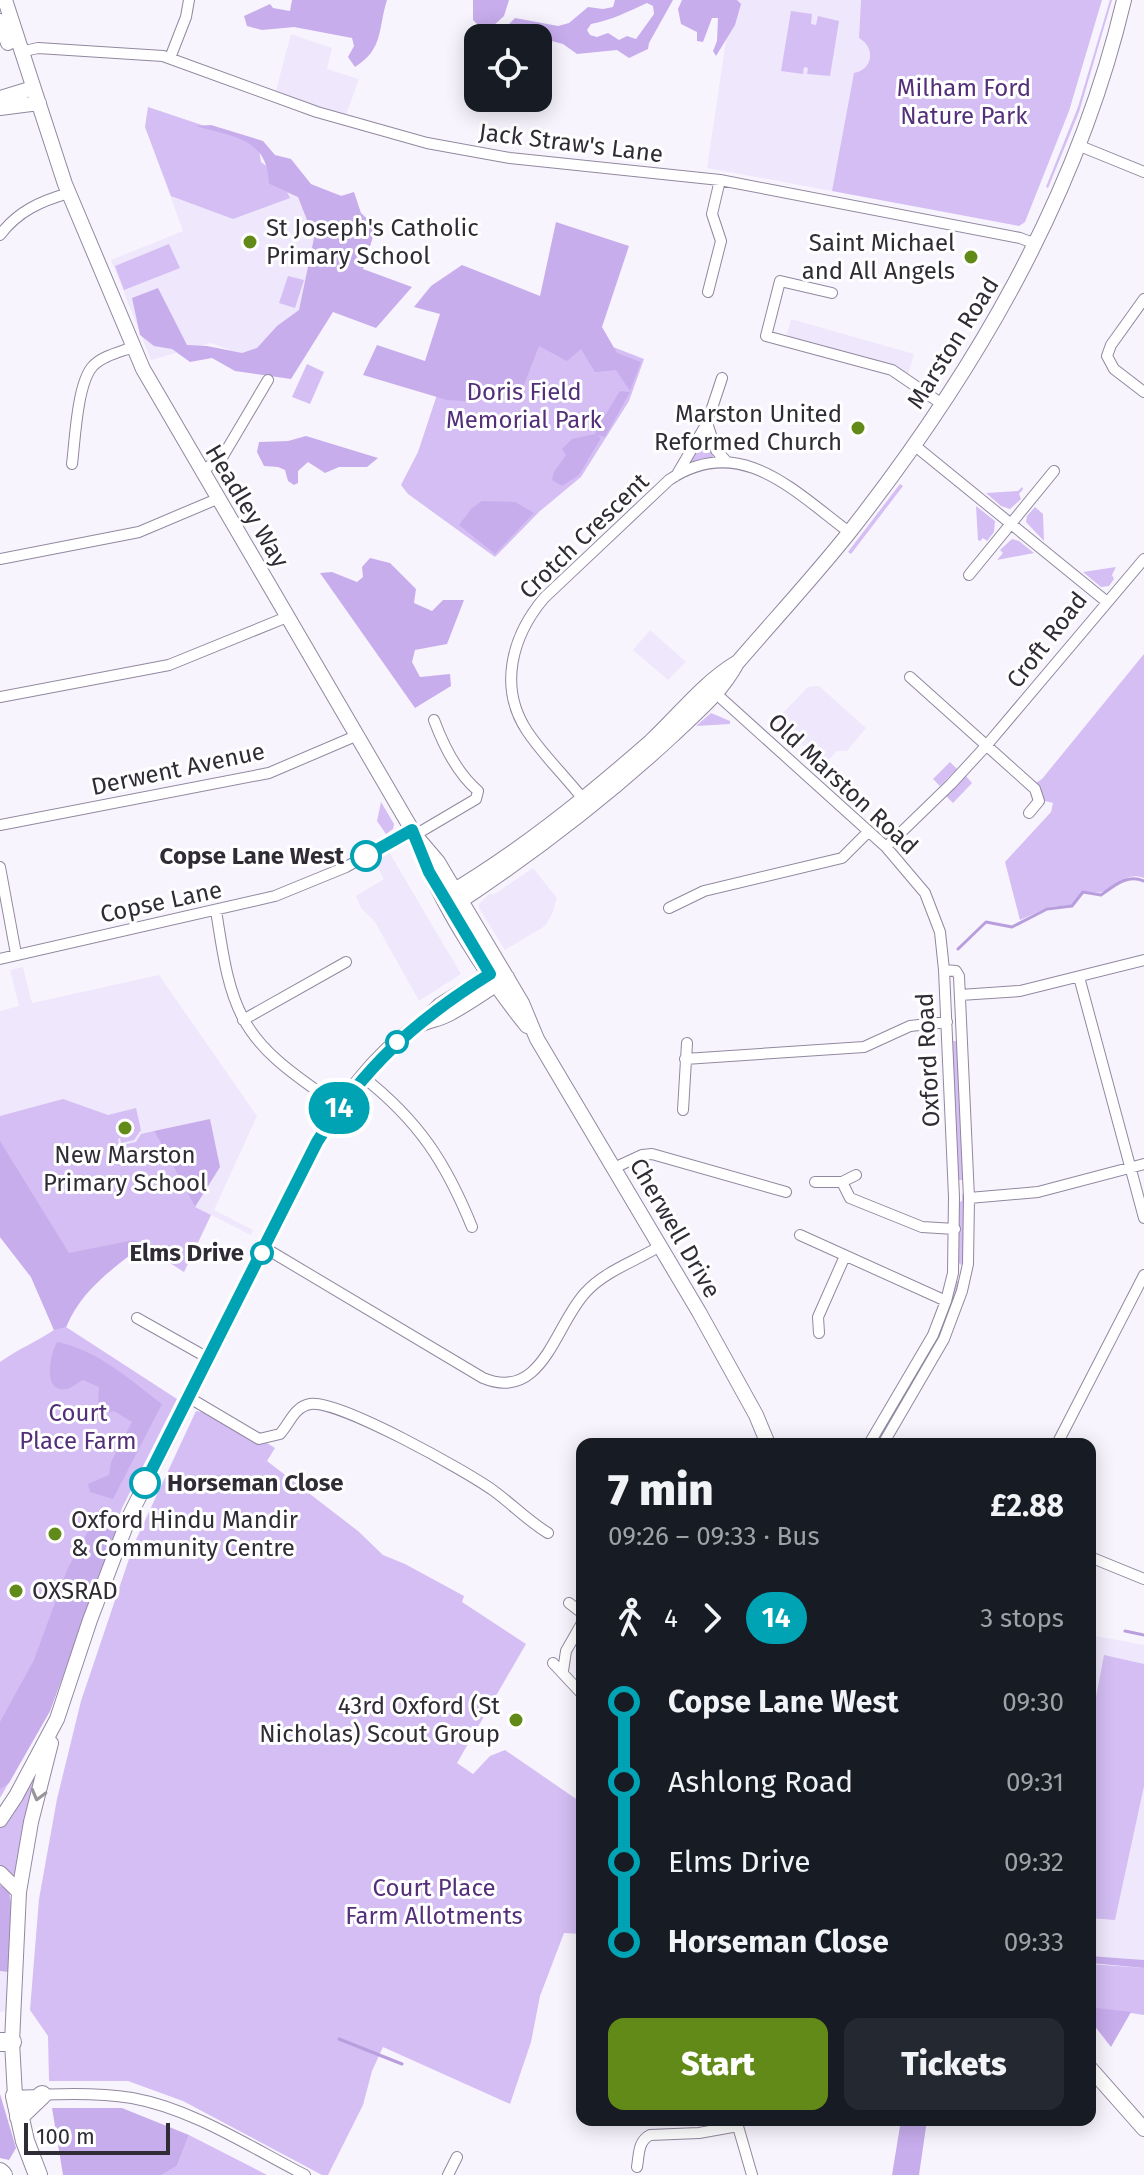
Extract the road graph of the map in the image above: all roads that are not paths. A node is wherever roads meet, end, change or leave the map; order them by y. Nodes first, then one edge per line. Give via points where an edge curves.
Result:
1 (5, 0) edge
2 (189, 0) edge
3 (1124, 0) edge
4 (0, 21) edge
5 (20, 52) junction
6 (170, 58) junction
7 (32, 97) junction
8 (0, 98) edge
9 (0, 108) edge
10 (1080, 146) junction
11 (1144, 172) edge
12 (720, 180) junction
13 (67, 188) junction
14 (0, 235) edge
15 (721, 241) junction
16 (734, 243) dead end
17 (1036, 244) junction
18 (708, 292) dead end
19 (832, 293) dead end
20 (1144, 299) edge
21 (133, 347) junction
22 (722, 378) dead end
23 (268, 380) dead end
24 (1144, 392) edge
25 (942, 404) junction
26 (707, 423) junction
27 (914, 445) junction
28 (727, 462) junction
29 (72, 464) dead end
30 (1054, 471) dead end
31 (201, 472) junction
32 (676, 476) junction
33 (217, 499) junction
34 (1012, 524) junction
35 (849, 532) junction
36 (0, 559) edge
37 (1144, 559) edge
38 (969, 575) dead end
39 (1107, 602) junction
40 (287, 617) junction
41 (910, 677) dead end
42 (712, 690) junction
43 (0, 697) edge
44 (434, 720) dead end
45 (358, 735) junction
46 (986, 746) junction
47 (605, 788) junction
48 (583, 799) junction
49 (1029, 813) dead end
50 (0, 825) edge
51 (868, 832) junction
52 (414, 834) junction
53 (534, 844) junction
54 (886, 847) junction
55 (0, 867) edge
56 (452, 902) junction
57 (669, 908) dead end
58 (216, 911) junction
59 (16, 954) junction
60 (0, 959) edge
61 (1144, 960) edge
62 (346, 962) dead end
63 (944, 970) junction
64 (499, 976) junction
65 (1079, 977) junction
66 (960, 995) junction
67 (243, 1020) junction
68 (947, 1022) junction
69 (537, 1039) junction
70 (687, 1043) dead end
71 (685, 1059) junction
72 (363, 1077) junction
73 (323, 1095) dead end
74 (683, 1110) dead end
75 (1144, 1164) edge
76 (614, 1168) junction
77 (1131, 1168) junction
78 (856, 1175) dead end
79 (815, 1182) dead end
80 (842, 1182) junction
81 (786, 1192) dead end
82 (969, 1198) junction
83 (1144, 1218) edge
84 (472, 1227) dead end
85 (955, 1229) junction
86 (800, 1235) dead end
87 (660, 1246) junction
88 (265, 1248) junction
89 (845, 1256) junction
90 (953, 1273) junction
91 (966, 1275) junction
92 (1143, 1280) edge
93 (946, 1301) junction
94 (137, 1318) dead end
95 (819, 1333) dead end
96 (208, 1358) junction
97 (188, 1397) junction
98 (765, 1438) edge
99 (873, 1438) edge
100 (886, 1438) edge
101 (1060, 1438) edge
102 (548, 1533) dead end
103 (1096, 1559) edge
104 (1144, 1579) edge
105 (569, 1603) dead end
106 (576, 1608) edge
107 (576, 1634) edge
108 (553, 1663) dead end
109 (563, 1671) junction
110 (576, 1687) edge
111 (57, 1719) junction
112 (0, 1820) edge
113 (0, 1873) edge
114 (19, 1892) junction
115 (6, 2042) edge
116 (1096, 2075) edge
117 (42, 2095) junction
118 (15, 2096) junction
119 (19, 2117) junction
120 (725, 2126) edge
121 (737, 2126) edge
122 (1144, 2129) edge
123 (457, 2157) dead end
124 (637, 2167) dead end
125 (38, 2175) edge
126 (305, 2175) edge
127 (448, 2175) edge
128 (752, 2175) edge

1 - 5 main road, Headley Way
2 - 6 street
3 - 10 main road, Marston Road
4 - 7 main road, Headley Way
5 - 6 street, Jack Straw's Lane via 38,48
5 - 7 main road, Headley Way
6 - 12 street, Jack Straw's Lane via 317,112 427,143 510,158
7 - 8 main road
7 - 9 main road
7 - 13 main road, Headley Way
10 - 11 street
10 - 17 main road, Marston Road
12 - 15 street via 712,214
12 - 17 street, Jack Straw's Lane
13 - 14 street via 16,217
13 - 21 main road, Headley Way
15 - 16 street
15 - 18 street
17 - 25 main road, Marston Road
19 - 25 street via 780,281 766,336 892,370
20 - 24 street via 1107,356 1114,369
21 - 29 street via 90,370
21 - 31 main road, Headley Way
22 - 26 street
23 - 31 street via 223,456
25 - 27 main road, Marston Road
26 - 28 street via 716,450
26 - 32 street
27 - 34 street, Croft Road
27 - 35 main road, Marston Road
28 - 32 street, Crotch Crescent
28 - 35 street, Crotch Crescent via 777,477
30 - 34 street
31 - 33 main road, Headley Way
32 - 48 street, Crotch Crescent via 544,598 515,646 510,680 524,727
33 - 36 street via 139,532
33 - 40 main road, Headley Way
34 - 38 street
34 - 39 street, Croft Road
35 - 42 main road, Marston Road via 737,663 718,674
37 - 39 street
39 - 46 street, Croft Road
40 - 43 street via 169,665
40 - 45 main road, Headley Way
41 - 46 street
42 - 47 main road, Marston Road via 649,742
42 - 51 street, Old Marston Road
44 - 52 street, Copse Lane via 446,750 478,794
45 - 50 street, Derwent Avenue via 269,773
45 - 52 main road, Headley Way
46 - 49 street via 1035,789 1039,801
46 - 54 street, Croft Road
47 - 48 main road, Marston Road
47 - 53 main road, Marston Road
48 - 53 main road, Marston Road
51 - 54 street, Old Marston Road
51 - 57 street via 842,858 704,891
52 - 56 main road, Headley Way via 438,862
52 - 58 street, Copse Lane via 306,885
53 - 56 main road, Marston Road
54 - 63 street, Old Marston Road via 930,903
55 - 59 street
56 - 64 main road, Cherwell Drive
58 - 59 street, Copse Lane
58 - 67 street
59 - 60 street, Copse Lane
61 - 65 street
62 - 67 street
63 - 66 street, Oxford Road via 958,972
63 - 68 street, Oxford Road
64 - 69 main road, Cherwell Drive via 509,1002
64 - 69 main road, Cherwell Drive via 522,1003
64 - 72 main road via 464,998 440,1005
65 - 66 street via 1020,991
65 - 77 street
66 - 82 street, Oxford Road
67 - 73 street via 268,1052
68 - 71 street via 910,1026 864,1047
68 - 85 street, Oxford Road
69 - 76 main road, Cherwell Drive
70 - 71 street
71 - 74 street
72 - 84 street via 425,1136
72 - 88 main road via 317,1142
75 - 77 street
76 - 81 street via 652,1154
76 - 87 main road, Cherwell Drive
77 - 82 street via 1038,1192
77 - 83 street
78 - 80 street
79 - 80 street
80 - 85 street via 850,1198 922,1227
82 - 91 street, Oxford Road
85 - 90 street, Oxford Road
86 - 89 street
87 - 88 street via 590,1287 534,1371 508,1383 483,1378
87 - 98 main road, Cherwell Drive
88 - 96 main road
89 - 93 street
89 - 95 street via 818,1317
90 - 91 street
90 - 93 street, Oxford Road
91 - 100 street, Oxford Road via 944,1339
92 - 101 street
93 - 99 street, Oxford Road via 933,1335
94 - 96 street
96 - 97 main road
97 - 102 street via 259,1439 280,1434 305,1406 337,1409 481,1482
97 - 111 main road via 117,1547
103 - 104 street
105 - 106 street
107 - 109 street
108 - 109 street
109 - 110 street
111 - 112 main road
111 -> 114 main road
113 - 114 main road
114 - 115 main road
115 - 118 main road
116 - 122 main road
117 - 118 street
117 - 119 highway
117 - 126 street via 134,2099 197,2120
118 - 119 highway
119 - 125 highway
120 - 124 street via 650,2135 641,2145
121 - 128 street
123 - 127 street

